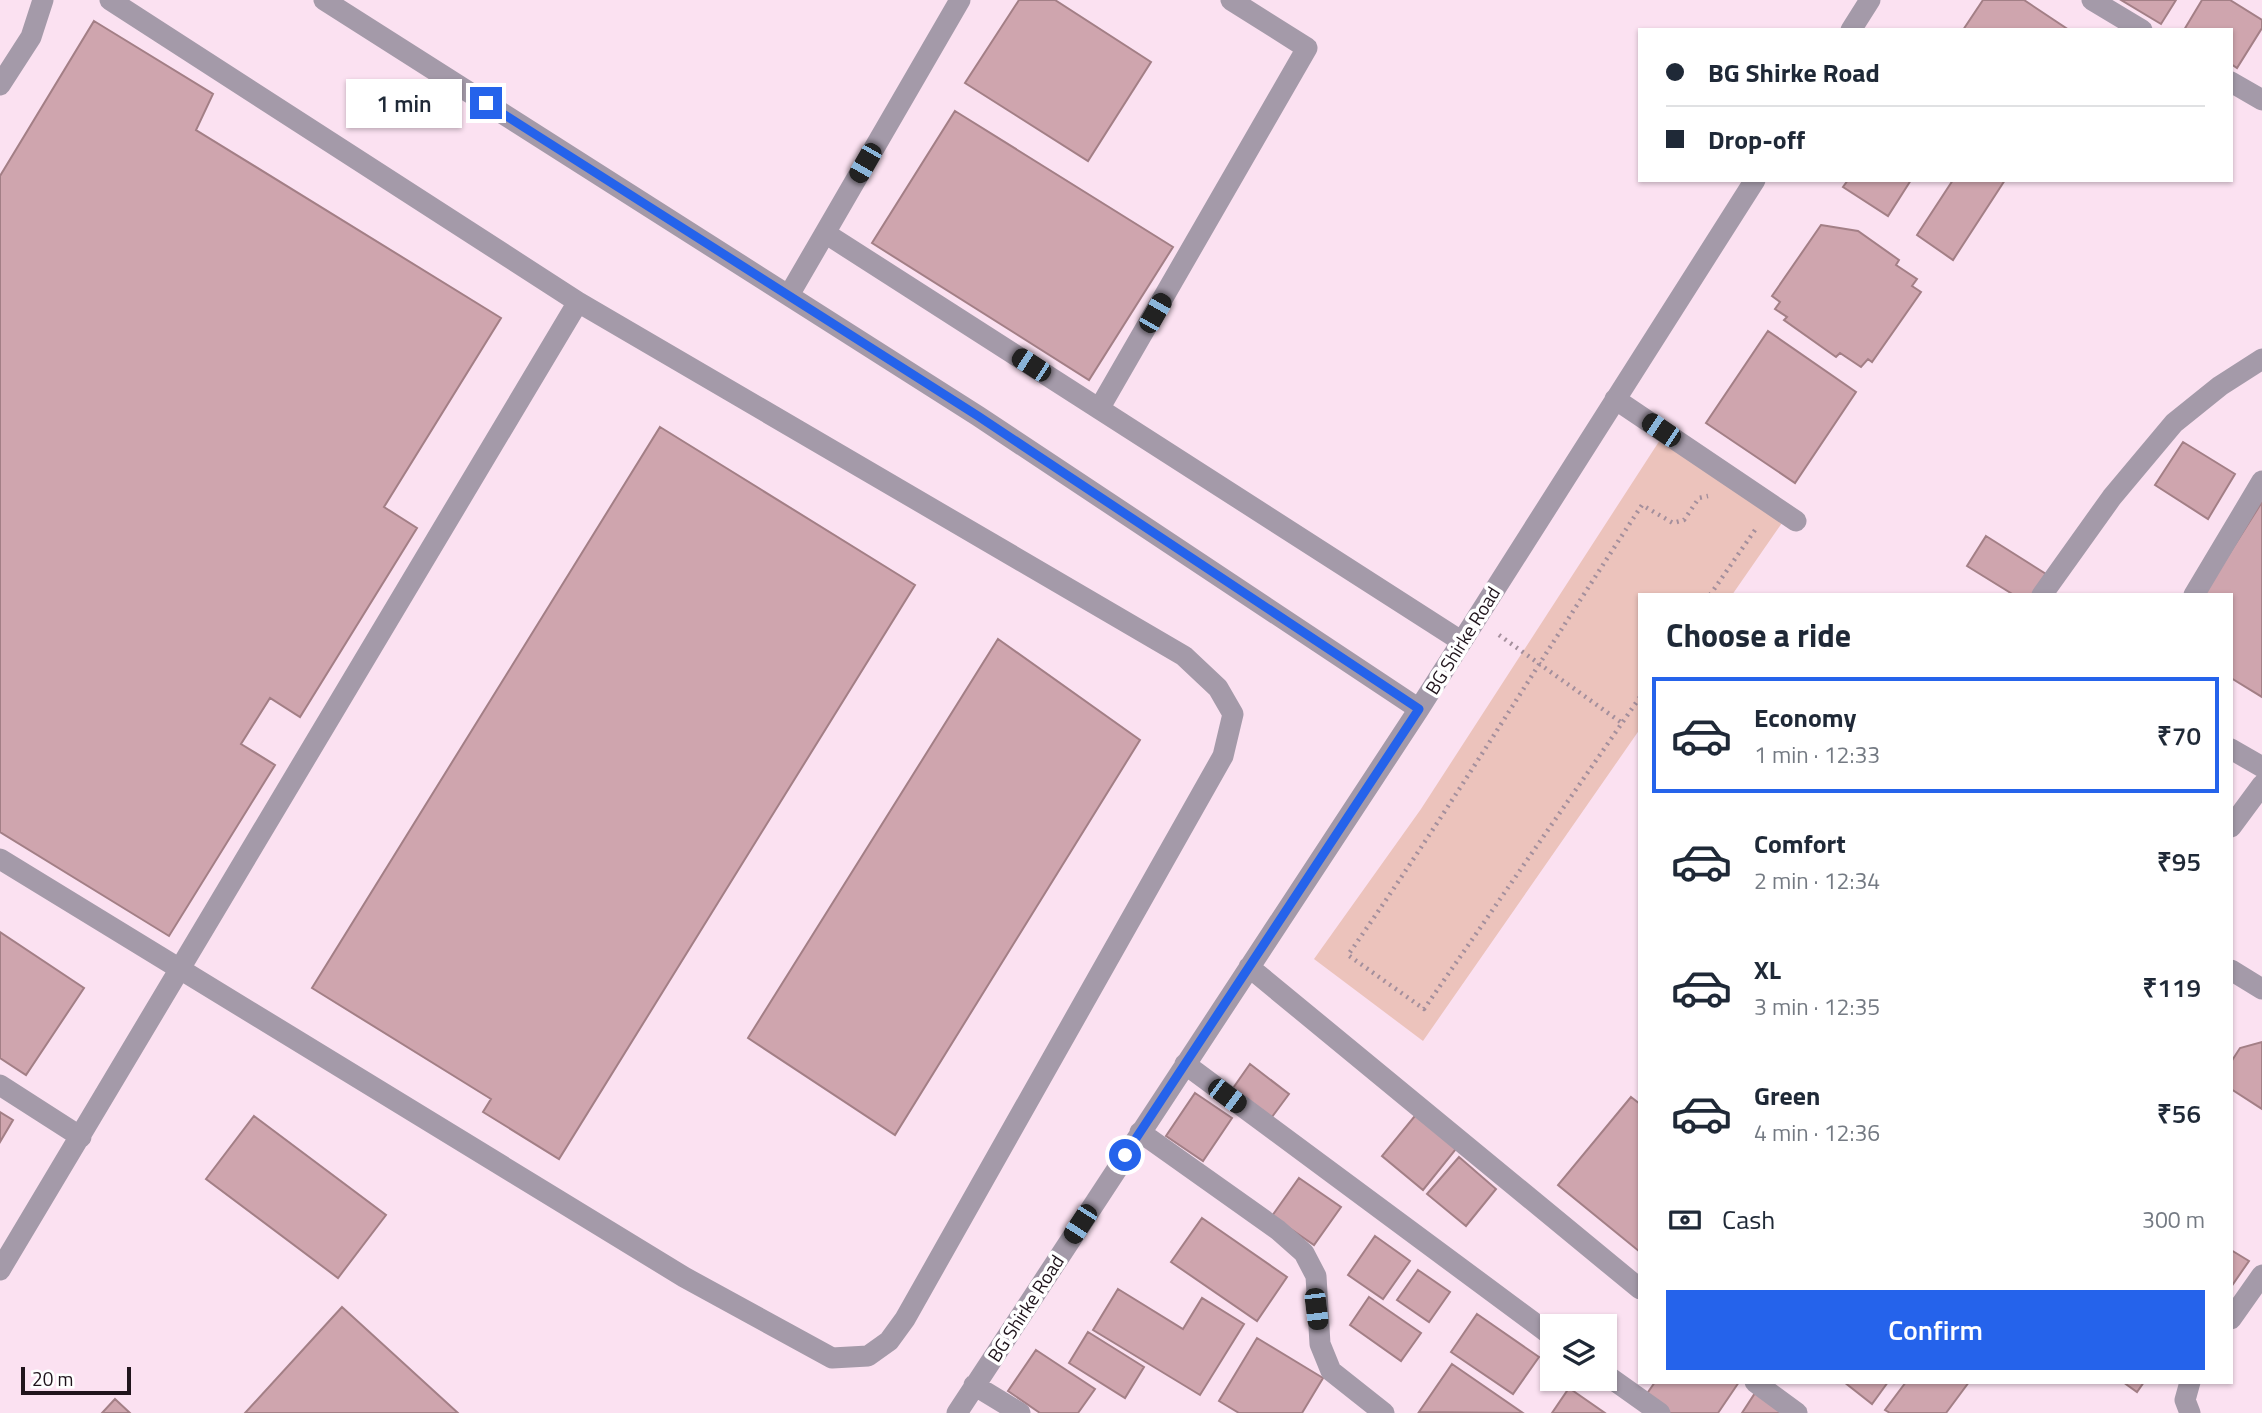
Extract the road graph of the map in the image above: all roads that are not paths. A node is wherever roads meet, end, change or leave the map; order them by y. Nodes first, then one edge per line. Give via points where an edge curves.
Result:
1 (43, 0) edge
2 (110, 0) edge
3 (324, 0) edge
4 (960, 0) edge
5 (1231, 0) edge
6 (1870, 0) edge
7 (2092, 0) edge
8 (1852, 28) edge
9 (2140, 28) edge
10 (2233, 83) edge
11 (0, 85) edge
12 (2262, 100) edge
13 (1754, 182) edge
14 (825, 233) junction
15 (789, 295) junction
16 (578, 302) junction
17 (2262, 359) edge
18 (1615, 399) junction
19 (1099, 409) junction
20 (2262, 481) edge
21 (1796, 521) dead end
22 (2043, 593) edge
23 (2195, 593) edge
24 (1461, 641) junction
25 (1419, 709) junction
26 (2233, 750) edge
27 (2262, 767) edge
28 (2262, 785) edge
29 (2233, 824) edge
30 (0, 859) edge
31 (1249, 967) junction
32 (178, 969) junction
33 (2233, 971) edge
34 (2262, 989) edge
35 (1185, 1064) junction
36 (0, 1085) edge
37 (1140, 1132) junction
38 (81, 1137) junction
39 (0, 1270) edge
40 (2262, 1275) edge
41 (1638, 1287) edge
42 (2233, 1317) edge
43 (1540, 1327) edge
44 (1617, 1383) edge
45 (1758, 1384) edge
46 (2189, 1384) edge
47 (974, 1385) junction
48 (957, 1413) edge
49 (1020, 1413) edge
50 (1384, 1413) edge
51 (1660, 1413) edge
52 (1797, 1413) edge
53 (2190, 1413) edge

1 - 11 street via 31,37
2 - 16 street
3 - 15 street
4 - 14 street
5 - 19 street via 1307,48
6 - 8 street
7 - 9 street
10 - 12 street
13 - 18 street, BG Shirke Road
14 - 15 street
14 - 19 street
15 - 25 street
16 - 32 street
16 - 32 street via 1184,656 1218,688 1233,713 1223,756 905,1319 889,1341 868,1356 832,1358 684,1277
17 - 22 street via 2174,423 2112,497
18 - 21 street
18 - 24 street, BG Shirke Road
19 - 24 street
20 - 23 street
24 - 25 street, BG Shirke Road
25 - 31 street, BG Shirke Road
26 - 27 street
28 - 29 street
30 - 32 street
31 - 35 street, BG Shirke Road
31 - 41 street
32 - 38 street
33 - 34 street
35 - 37 street, BG Shirke Road
35 - 43 street
36 - 38 street
37 - 47 street, BG Shirke Road
37 - 50 street via 1304,1253 1316,1276 1320,1344 1331,1371
38 - 39 street
40 - 42 street
44 - 51 street
45 - 52 street
46 - 53 street via 2185,1400
47 - 48 street, BG Shirke Road
47 - 49 street

